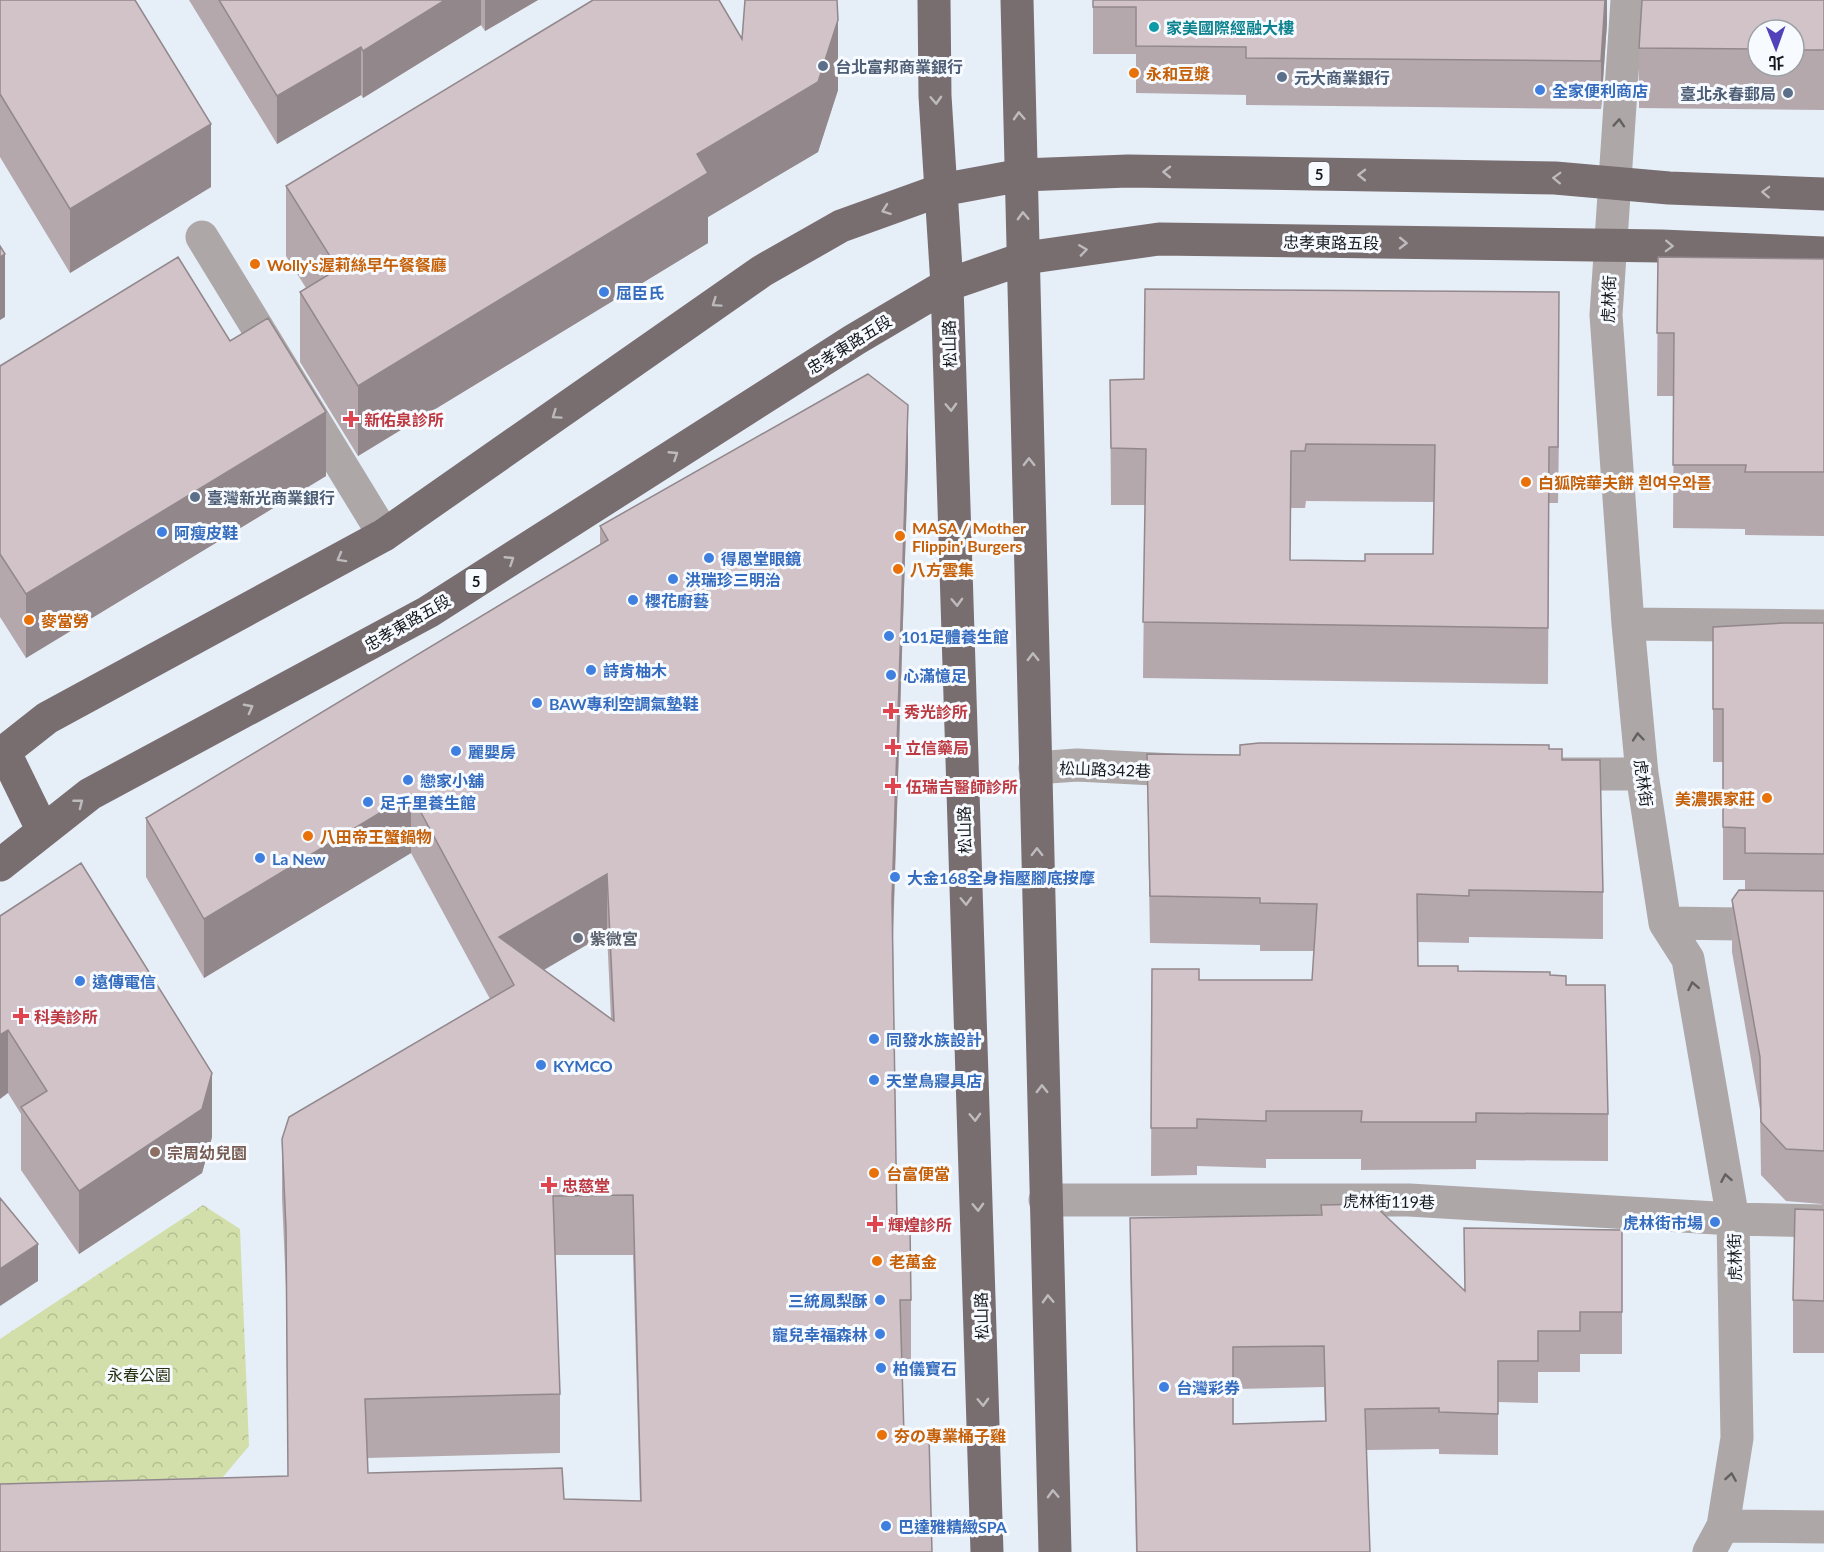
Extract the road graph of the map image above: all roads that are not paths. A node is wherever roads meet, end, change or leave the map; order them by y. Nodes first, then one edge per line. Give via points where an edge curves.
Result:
1 (934, 0) edge
2 (1017, 0) edge
3 (1627, 0) edge
4 (1022, 175) junction
5 (1615, 182) junction
6 (941, 190) junction
7 (1824, 194) edge
8 (202, 237) dead end
9 (1611, 246) junction
10 (1824, 253) edge
11 (1025, 258) junction
12 (947, 285) junction
13 (384, 535) junction
14 (1628, 624) junction
15 (1824, 626) edge
16 (2, 751) edge
17 (1035, 768) junction
18 (1220, 771) edge
19 (1531, 773) edge
20 (1642, 774) junction
21 (43, 831) junction
22 (0, 865) edge
23 (1665, 923) junction
24 (1824, 925) edge
25 (1045, 1200) junction
26 (1733, 1219) junction
27 (1824, 1221) edge
28 (1824, 1527) edge
29 (1716, 1539) edge
30 (987, 1552) edge
31 (1055, 1552) edge

1 -> 6 main road, 松山路
4 -> 2 main road
5 -> 3 street, 虎林街
5 -> 4 main road, 5 via 1128,171
4 - 6 main road, 5
11 -> 4 main road
7 -> 5 main road, 5
5 - 9 street, 虎林街
6 - 12 main road, 松山路
6 -> 13 main road, 5 via 841,226 762,271
8 - 13 street
9 -> 10 main road, 忠孝東路五段 / 5
11 -> 9 main road, 忠孝東路五段 / 5 via 1159,239
9 - 14 street, 虎林街 via 1606,315
11 - 12 main road, 忠孝東路五段 / 5
17 -> 11 main road
21 -> 12 main road, 忠孝東路五段 / 5 via 90,794 428,612 854,340
12 -> 30 main road, 松山路
13 -> 16 main road, 5 via 47,718
14 - 15 street
20 -> 14 street, 虎林街
16 - 21 main road
17 - 18 street, 松山路342巷 via 1077,765
25 -> 17 main road
19 - 20 street
20 - 23 street, 虎林街
21 - 22 main road, 忠孝東路五段 / 5
23 - 24 street
26 -> 23 street, 虎林街 via 1688,959
25 - 26 street, 虎林街119巷 via 1409,1200
31 -> 25 main road
26 - 27 street, 虎林街119巷
29 -> 26 street, 虎林街 via 1737,1438
28 - 29 street

